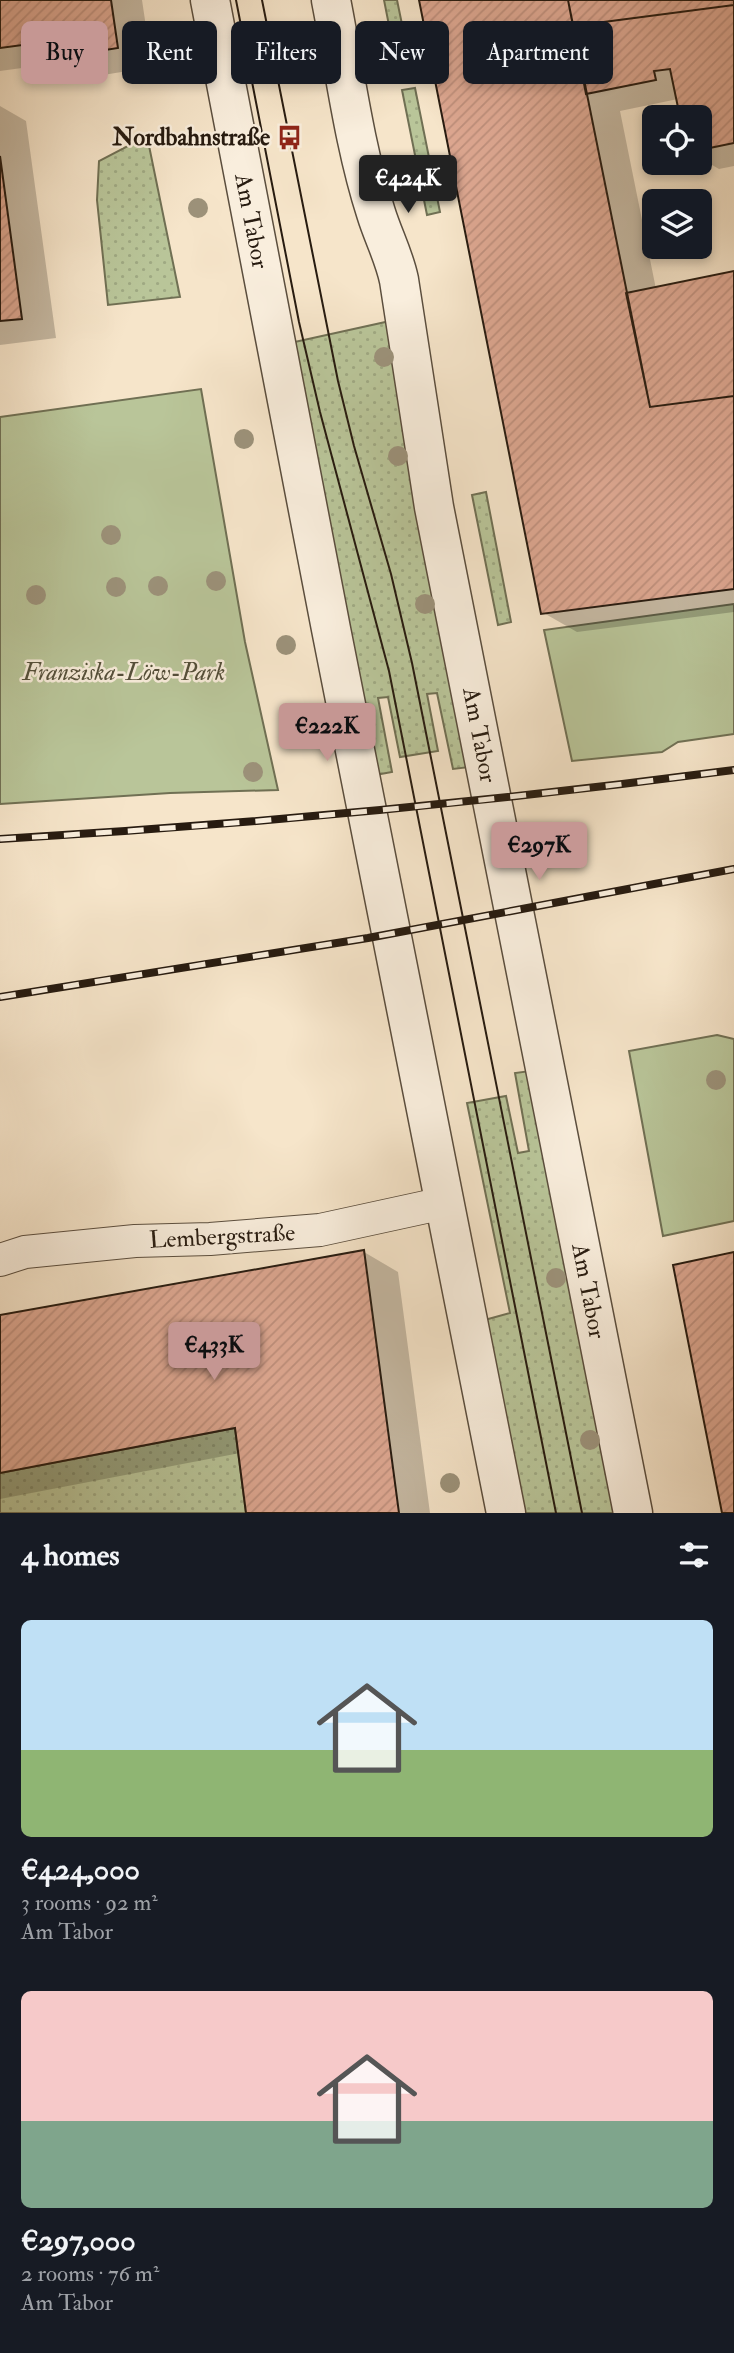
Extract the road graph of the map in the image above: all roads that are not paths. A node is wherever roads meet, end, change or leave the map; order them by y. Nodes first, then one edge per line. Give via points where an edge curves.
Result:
1 (210, 0) edge
2 (331, 0) edge
3 (444, 1203) junction
4 (0, 1260) edge
5 (506, 1513) edge
6 (633, 1513) edge

1 - 3 street, Am Tabor
2 - 6 street, Am Tabor via 363,165 402,292 434,506
3 - 4 lane, Lembergstraße via 320,1230 135,1241 25,1252
3 - 5 street, Am Tabor

